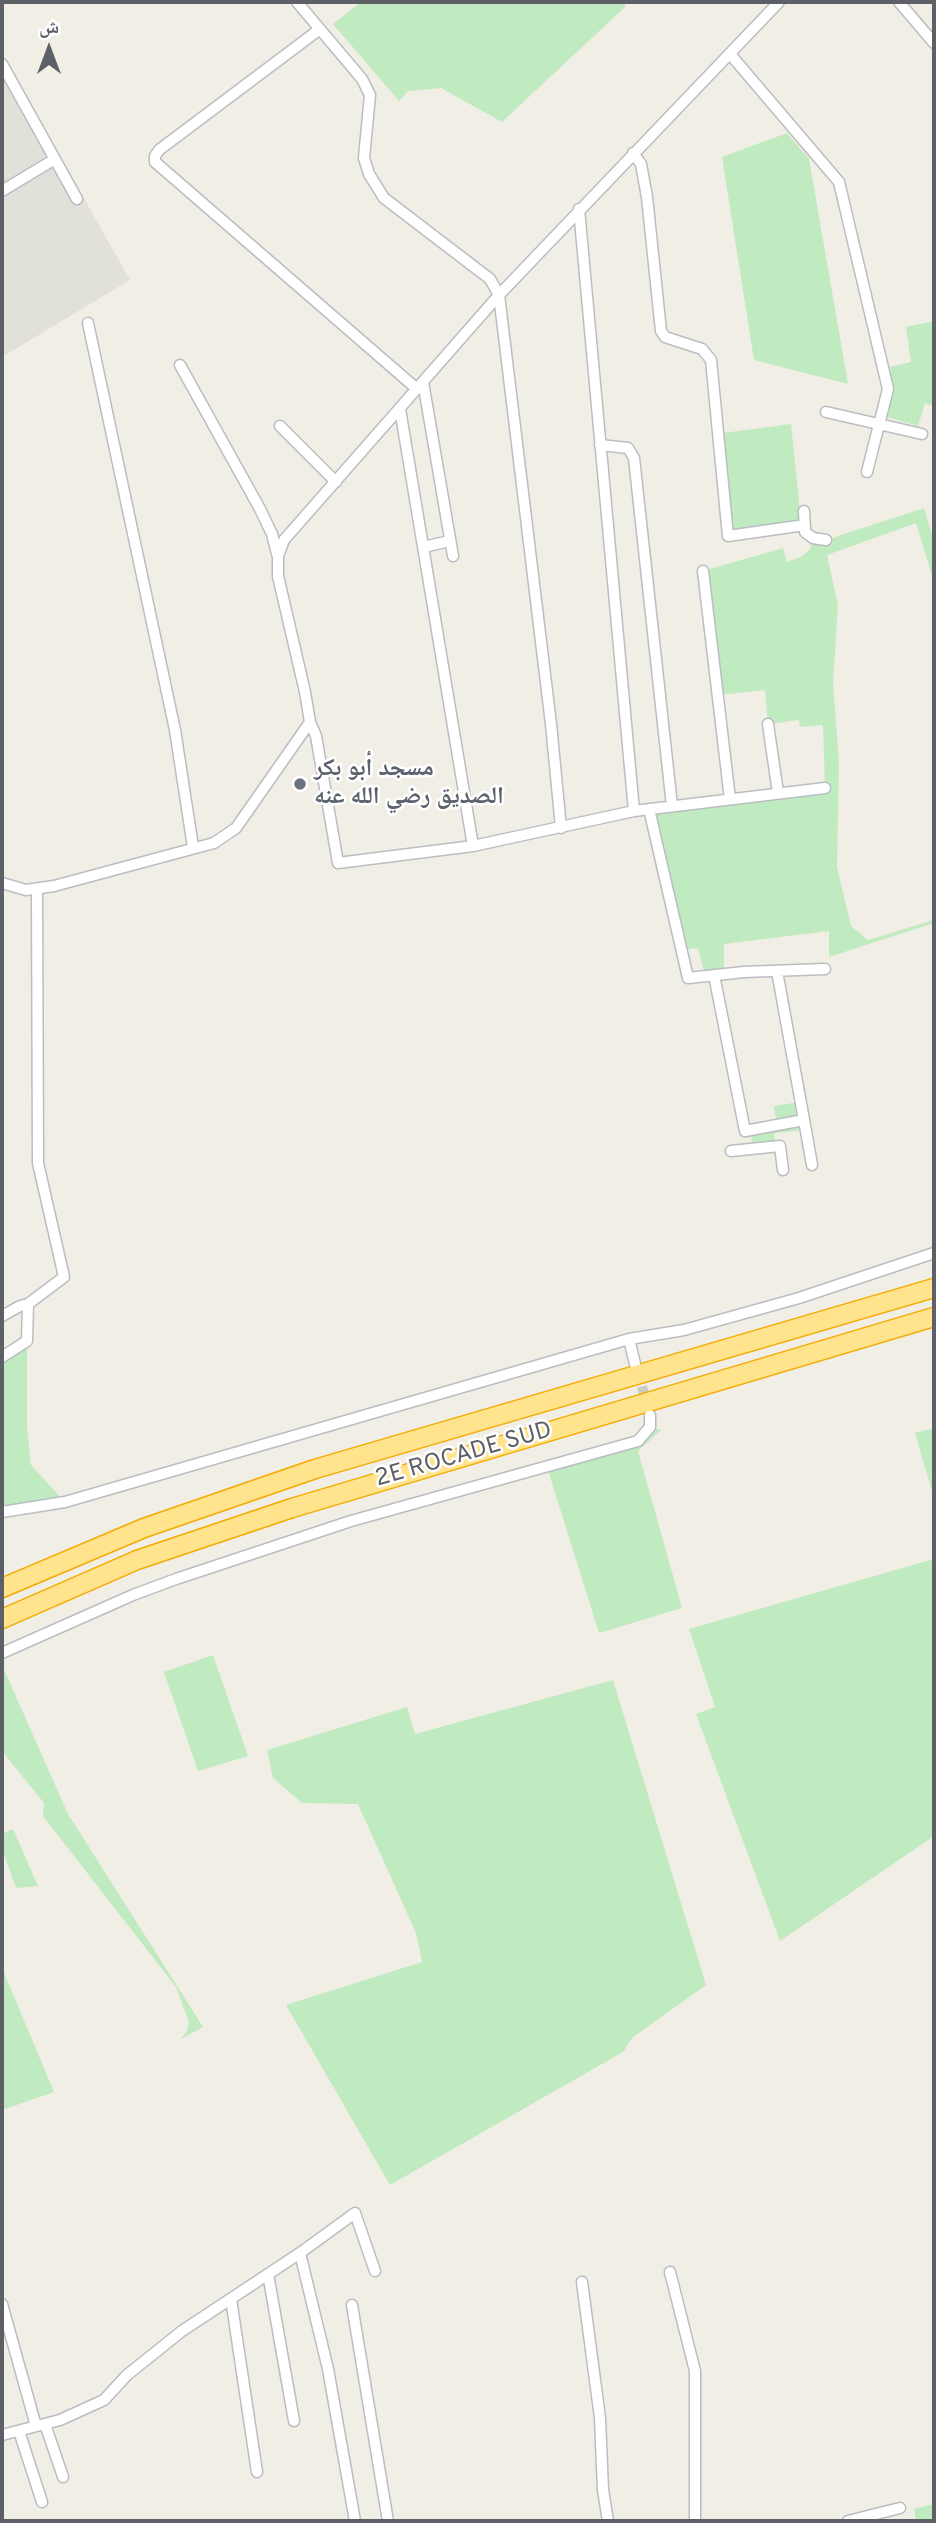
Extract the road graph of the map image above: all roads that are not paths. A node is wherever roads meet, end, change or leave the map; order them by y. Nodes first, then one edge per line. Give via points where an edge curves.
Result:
1 (297, 2) edge
2 (779, 2) edge
3 (899, 2) edge
4 (320, 29) junction
5 (934, 43) edge
6 (730, 54) junction
7 (2, 64) edge
8 (633, 153) junction
9 (55, 159) junction
10 (2, 191) edge
11 (77, 199) dead end
12 (579, 209) junction
13 (499, 295) junction
14 (88, 323) dead end
15 (180, 365) dead end
16 (420, 386) junction
17 (400, 409) junction
18 (826, 412) dead end
19 (879, 424) junction
20 (280, 426) dead end
21 (922, 434) dead end
22 (600, 445) junction
23 (867, 472) dead end
24 (336, 482) junction
25 (804, 511) dead end
26 (805, 525) junction
27 (826, 540) dead end
28 (450, 541) junction
29 (423, 547) junction
30 (278, 556) junction
31 (453, 556) dead end
32 (703, 571) dead end
33 (310, 722) junction
34 (768, 723) dead end
35 (825, 788) dead end
36 (778, 793) junction
37 (730, 799) junction
38 (672, 806) junction
39 (649, 809) junction
40 (634, 811) junction
41 (561, 828) junction
42 (473, 846) junction
43 (193, 847) junction
44 (2, 883) edge
45 (37, 889) junction
46 (825, 969) dead end
47 (777, 971) junction
48 (714, 975) junction
49 (804, 1120) junction
50 (750, 1130) junction
51 (753, 1148) junction
52 (731, 1151) dead end
53 (812, 1165) dead end
54 (783, 1170) dead end
55 (934, 1253) edge
56 (934, 1288) edge
57 (28, 1304) junction
58 (2, 1316) edge
59 (934, 1317) edge
60 (629, 1339) junction
61 (2, 1357) edge
62 (635, 1364) tunnel mouth
63 (650, 1415) dead end
64 (2, 1512) edge
65 (2, 1588) edge
66 (2, 1619) edge
67 (2, 1653) edge
68 (300, 2253) junction
69 (375, 2271) dead end
70 (670, 2272) dead end
71 (268, 2274) junction
72 (582, 2283) dead end
73 (231, 2299) junction
74 (2, 2304) edge
75 (352, 2305) dead end
76 (294, 2421) dead end
77 (40, 2425) junction
78 (19, 2431) junction
79 (2, 2435) edge
80 (257, 2472) dead end
81 (64, 2477) dead end
82 (42, 2502) dead end
83 (900, 2508) dead end
84 (355, 2521) edge
85 (387, 2521) edge
86 (608, 2521) edge
87 (695, 2521) edge
88 (848, 2521) edge

1 - 4 street
2 - 6 street
3 - 5 street
4 - 13 street via 370,95 364,158 384,198 490,279
4 - 16 street via 159,150 155,162
6 - 8 street
6 - 19 street via 839,182 888,389
7 - 9 street
8 - 12 street
8 - 26 street via 647,197 661,331 665,337 702,349 710,360 728,536
9 - 10 street
9 - 11 street
12 - 13 street
12 - 22 street
13 - 16 street
13 - 41 street
14 - 43 street via 175,730
15 - 30 street via 260,509
16 - 17 street
16 - 28 street
17 - 24 street
17 - 29 street
18 - 19 street
19 - 21 street
19 - 23 street
20 - 24 street
22 - 38 street via 628,448 634,458
22 - 40 street
24 - 30 street via 284,540
25 - 26 street
26 - 27 street via 805,533
28 - 29 street
28 - 31 street
29 - 42 street
30 - 33 street via 278,576
32 - 37 street
33 - 42 street via 338,863
33 - 43 street via 236,828 214,843
34 - 36 street
35 - 36 street
36 - 37 street
37 - 38 street
38 - 39 street
39 - 40 street
39 - 48 street via 688,978
40 - 41 street
41 - 42 street
43 - 45 street
44 - 45 street
45 - 57 street via 38,1163 64,1277
46 - 47 street
47 - 48 street
47 - 49 street
48 - 50 street via 745,1130
49 - 50 street
49 - 53 street
50 - 51 street
51 - 52 street
51 - 54 street via 780,1146
55 - 60 street via 787,1302 684,1330
56 - 65 highway, 2E ROCADE SUD via 304,1473 144,1528
57 - 58 street
57 - 61 street via 27,1341
59 - 66 highway, 2E ROCADE SUD via 292,1508 138,1560
60 - 62 street
60 - 64 street via 65,1502
63 - 67 street via 650,1427 638,1441 351,1521 189,1575
68 - 69 street via 355,2213
68 - 71 street
68 - 84 street via 328,2370
70 - 87 street via 695,2371
71 - 73 street
71 - 76 street
72 - 86 street
73 - 77 street via 182,2331 104,2400
73 - 80 street
74 - 77 street
75 - 85 street
77 - 78 street
77 - 81 street
78 - 79 street
78 - 82 street
83 - 88 street

